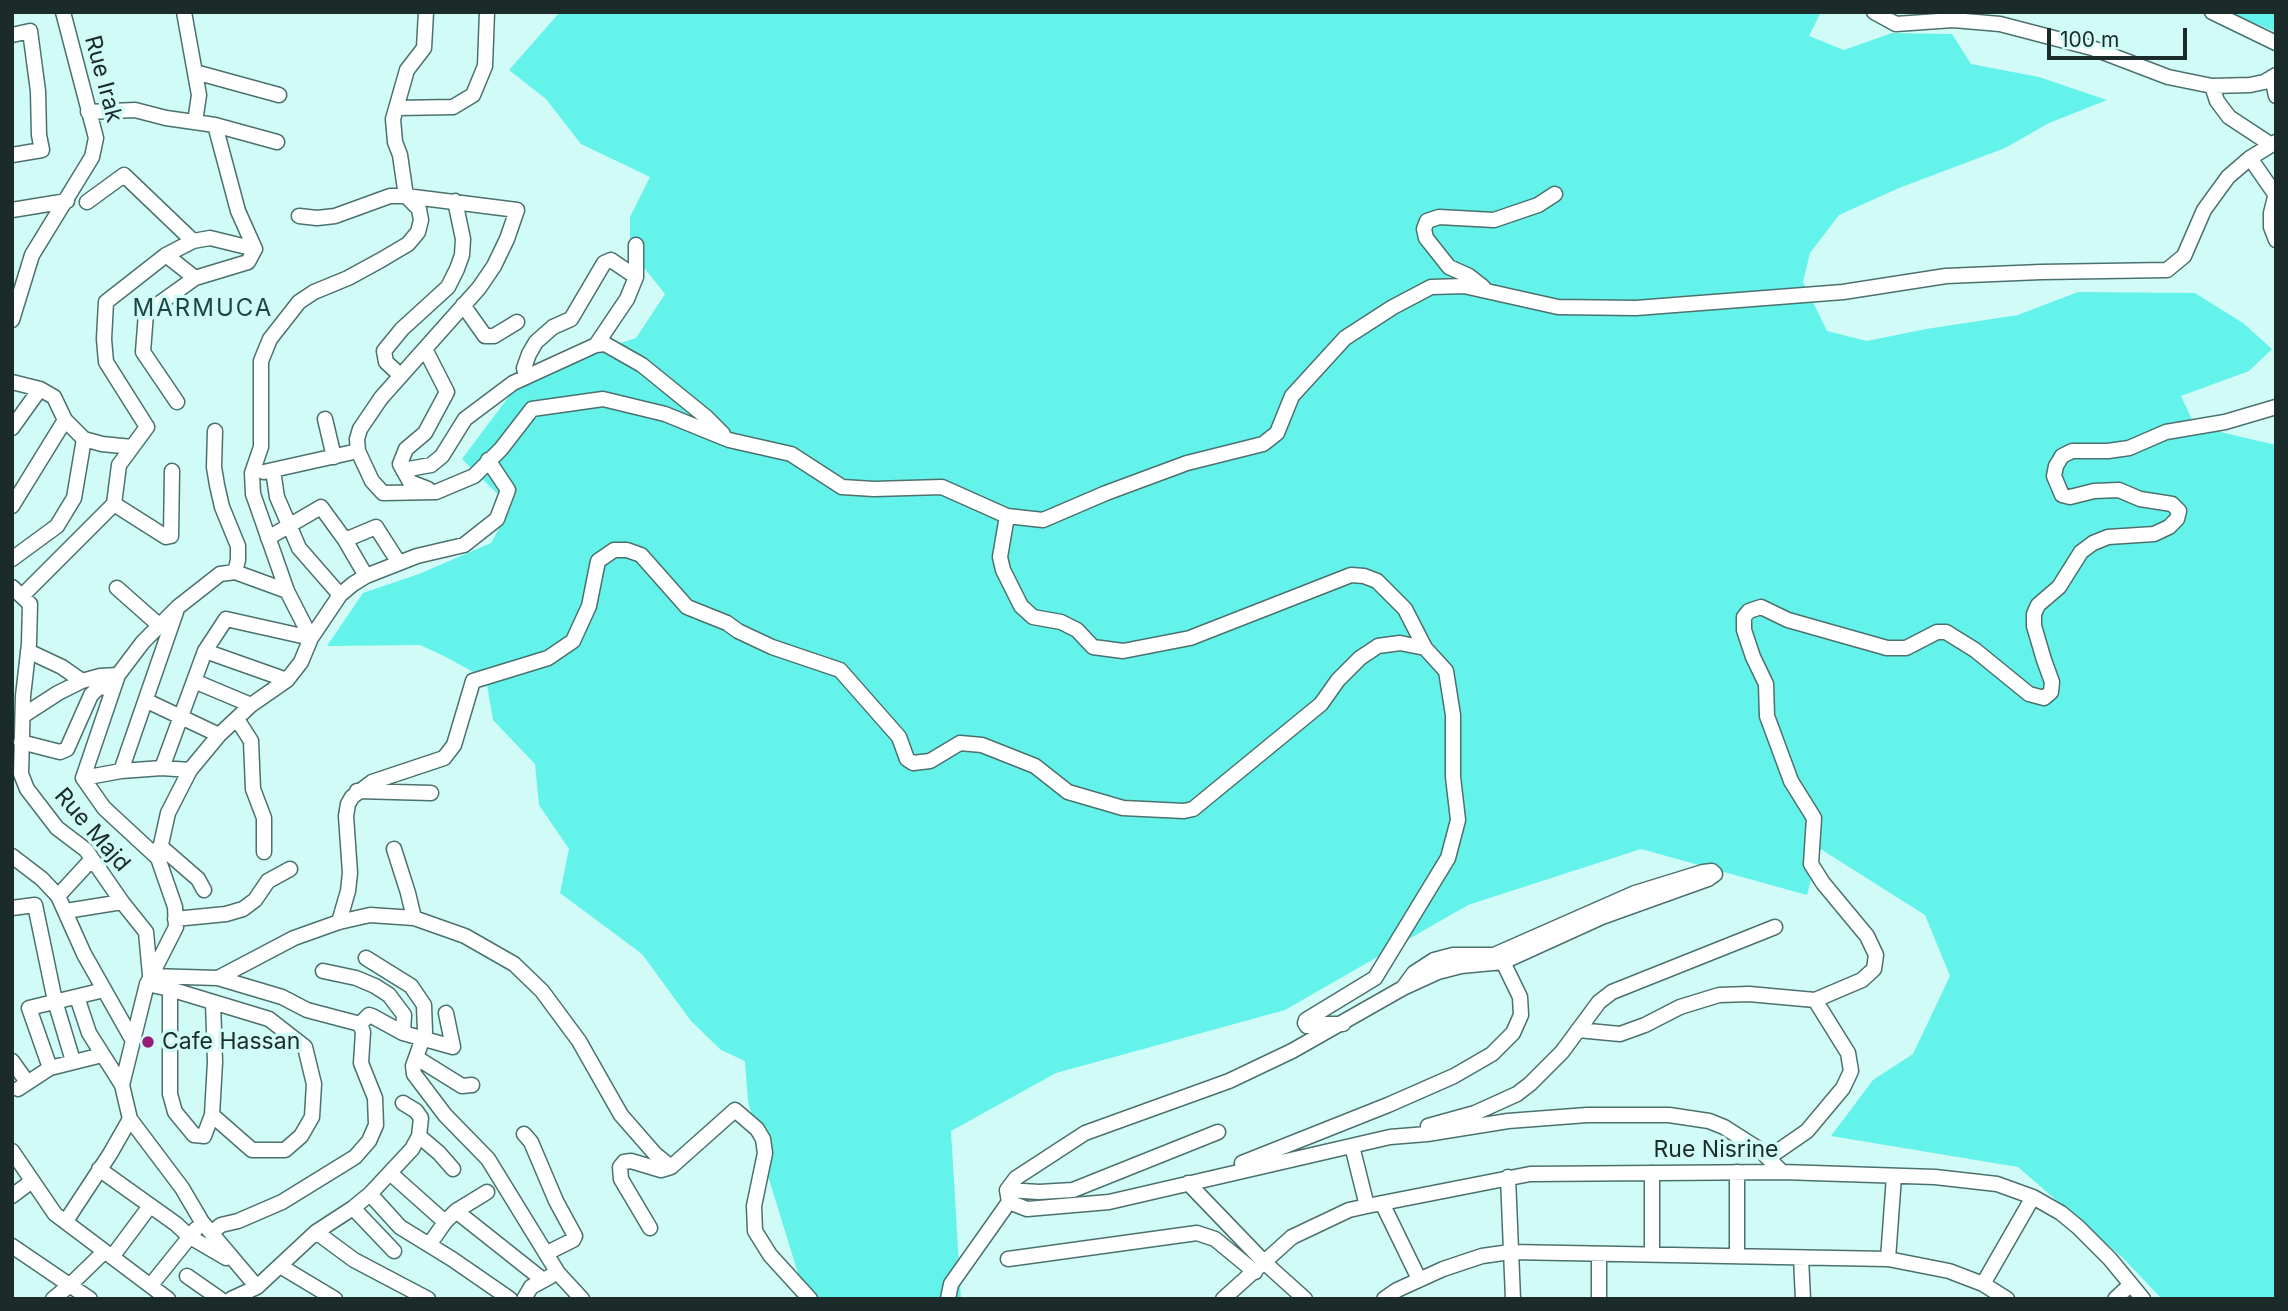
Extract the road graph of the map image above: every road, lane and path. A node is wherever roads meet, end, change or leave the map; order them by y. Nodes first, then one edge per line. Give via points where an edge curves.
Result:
1 (62, 12) edge
2 (184, 12) edge
3 (426, 12) edge
4 (487, 12) edge
5 (1874, 12) edge
6 (2212, 12) edge
7 (12, 35) edge
8 (2276, 43) edge
9 (195, 72) junction
10 (2274, 76) edge
11 (2211, 86) junction
12 (279, 95) dead end
13 (2276, 96) edge
14 (397, 108) junction
15 (88, 112) junction
16 (195, 122) junction
17 (215, 125) junction
18 (277, 142) dead end
19 (2273, 143) edge
20 (12, 155) edge
21 (2250, 158) junction
22 (1555, 194) dead end
23 (2275, 194) edge
24 (407, 196) junction
25 (67, 201) junction
26 (455, 201) junction
27 (87, 202) dead end
28 (12, 211) edge
29 (299, 216) dead end
30 (2276, 240) edge
31 (193, 241) junction
32 (636, 245) dead end
33 (255, 249) junction
34 (166, 255) junction
35 (636, 276) junction
36 (195, 278) junction
37 (1486, 290) junction
38 (12, 292) edge
39 (463, 305) junction
40 (14, 314) edge
41 (517, 322) dead end
42 (596, 345) junction
43 (425, 349) junction
44 (401, 376) junction
45 (526, 377) junction
46 (12, 382) edge
47 (40, 389) junction
48 (177, 402) dead end
49 (2276, 407) edge
50 (325, 419) dead end
51 (65, 420) junction
52 (12, 428) edge
53 (215, 431) dead end
54 (84, 439) junction
55 (729, 440) junction
56 (132, 447) junction
57 (358, 451) junction
58 (334, 457) junction
59 (488, 460) junction
60 (403, 470) junction
61 (172, 471) dead end
62 (273, 471) junction
63 (252, 473) junction
64 (436, 492) junction
65 (114, 504) junction
66 (12, 506) edge
67 (1007, 516) junction
68 (288, 526) junction
69 (268, 538) junction
70 (345, 540) junction
71 (12, 559) edge
72 (399, 563) junction
73 (235, 572) junction
74 (366, 576) junction
75 (117, 588) dead end
76 (18, 591) edge
77 (287, 592) junction
78 (340, 595) junction
79 (178, 607) junction
80 (160, 626) junction
81 (311, 638) junction
82 (1425, 648) junction
83 (28, 651) junction
84 (205, 651) junction
85 (287, 680) junction
86 (82, 681) junction
87 (115, 681) junction
88 (194, 681) junction
89 (18, 693) edge
90 (147, 701) junction
91 (251, 705) junction
92 (24, 715) junction
93 (181, 717) junction
94 (237, 719) junction
95 (219, 735) junction
96 (22, 742) junction
97 (162, 768) junction
98 (190, 770) junction
99 (121, 771) junction
100 (83, 778) junction
101 (357, 791) junction
102 (430, 793) dead end
103 (394, 849) dead end
104 (159, 852) junction
105 (264, 852) dead end
106 (12, 856) edge
107 (92, 859) junction
108 (290, 869) dead end
109 (204, 890) dead end
110 (58, 896) junction
111 (122, 902) junction
112 (12, 908) edge
113 (66, 911) junction
114 (414, 918) junction
115 (176, 919) junction
116 (339, 922) junction
117 (1775, 927) dead end
118 (366, 958) dead end
119 (1503, 962) junction
120 (323, 971) dead end
121 (218, 978) junction
122 (149, 980) junction
123 (1403, 988) junction
124 (170, 989) junction
125 (104, 990) junction
126 (77, 997) junction
127 (1815, 1000) junction
128 (55, 1001) junction
129 (213, 1002) junction
130 (446, 1013) dead end
131 (360, 1024) junction
132 (1342, 1024) junction
133 (1578, 1030) junction
134 (404, 1033) junction
135 (132, 1039) junction
136 (423, 1040) junction
137 (102, 1055) junction
138 (417, 1058) junction
139 (12, 1061) edge
140 (74, 1061) junction
141 (50, 1068) junction
142 (122, 1085) junction
143 (472, 1085) dead end
144 (403, 1103) dead end
145 (212, 1115) junction
146 (130, 1119) junction
147 (1218, 1132) dead end
148 (524, 1134) dead end
149 (419, 1136) junction
150 (1390, 1137) junction
151 (1352, 1146) junction
152 (12, 1151) edge
153 (1768, 1158) junction
154 (671, 1167) junction
155 (99, 1169) junction
156 (453, 1169) dead end
157 (1737, 1172) junction
158 (1782, 1172) junction
159 (390, 1173) junction
160 (1652, 1173) junction
161 (1894, 1176) junction
162 (1508, 1177) junction
163 (1205, 1178) junction
164 (32, 1181) junction
165 (1188, 1183) junction
166 (487, 1192) dead end
167 (370, 1194) junction
168 (12, 1196) edge
169 (1008, 1196) junction
170 (2033, 1198) junction
171 (1382, 1203) junction
172 (150, 1206) junction
173 (1367, 1206) junction
174 (353, 1208) junction
175 (456, 1211) junction
176 (66, 1221) junction
177 (445, 1222) junction
178 (206, 1227) junction
179 (650, 1228) dead end
180 (316, 1233) junction
181 (190, 1237) junction
182 (429, 1245) junction
183 (12, 1246) edge
184 (394, 1251) dead end
185 (1510, 1252) junction
186 (547, 1253) junction
187 (1599, 1254) junction
188 (1652, 1254) junction
189 (108, 1255) junction
190 (1737, 1256) junction
191 (1801, 1258) junction
192 (1008, 1259) dead end
193 (1888, 1259) junction
194 (233, 1262) junction
195 (280, 1266) junction
196 (1260, 1267) junction
197 (558, 1273) junction
198 (187, 1276) dead end
199 (1419, 1279) junction
200 (1983, 1284) junction
201 (70, 1285) junction
202 (151, 1285) junction
203 (2130, 1285) junction
204 (257, 1287) junction
205 (533, 1291) edge
206 (410, 1294) edge
207 (53, 1299) edge
208 (90, 1299) edge
209 (168, 1299) edge
210 (220, 1299) edge
211 (231, 1299) edge
212 (335, 1299) edge
213 (428, 1299) edge
214 (510, 1299) edge
215 (582, 1299) edge
216 (810, 1299) edge
217 (948, 1299) edge
218 (1223, 1299) edge
219 (1305, 1299) edge
220 (1384, 1299) edge
221 (1513, 1299) edge
222 (1599, 1299) edge
223 (1803, 1299) edge
224 (2007, 1299) edge
225 (2115, 1299) edge
226 (2143, 1299) edge

1 - 15 street, Rue Irak
2 - 9 street
3 - 14 street via 424,48 407,70
4 - 14 street via 485,66 473,95 453,107
5 - 11 street via 1896,24 1964,20 2000,24 2092,48 2168,78
6 - 8 street
7 - 20 street via 30,31 42,150
9 - 12 street
9 - 16 street via 200,95
10 - 11 street via 2250,85
10 - 13 street
11 - 19 street via 2229,117
14 - 24 street via 395,142
15 - 16 street via 135,110
15 - 25 street, Rue Irak via 96,138 92,157
16 - 17 street
17 - 18 street
17 - 33 street via 237,211
19 - 21 street
21 - 23 street
21 - 37 street via 2220,187 2204,210 2184,256 2167,270 1946,276 1843,292 1636,308 1558,307
22 - 37 street via 1494,220 1427,220 1426,238 1449,267
23 - 30 street via 2271,227
24 - 26 street
24 - 29 street via 390,196 335,216
24 - 63 street via 419,208 421,220 408,244 299,302 270,339 261,361 261,447
25 - 28 street
25 - 40 street via 32,255
26 - 39 street via 517,210 494,266
26 - 44 street via 463,239 457,269 447,286 383,351 386,362
27 - 31 street via 124,175
31 - 33 street via 210,238
31 - 34 street
32 - 35 street
33 - 36 street via 248,262
34 - 36 street
34 - 56 street via 106,302 106,362 147,427
35 - 42 street via 627,299
35 - 45 street via 615,261 604,263 571,319 536,342 528,354
36 - 48 street via 146,313 143,352
37 - 67 street via 1432,287 1345,338 1292,396 1277,433 1263,444 1187,463 1044,520
38 - 40 street
39 - 41 street via 485,336 494,336
39 - 43 street
42 - 45 street
42 - 55 street via 605,344 642,365
43 - 44 street
43 - 60 street via 447,392 425,433 406,449 400,464
44 - 57 street via 360,429
45 - 60 street via 465,419 431,465
46 - 47 street
47 - 51 street via 54,397
47 - 52 street
49 - 127 street via 2166,432 2129,448 2071,450 2062,456 2054,476 2062,495 2119,490 2172,504 2179,511 2169,527 2154,534 2108,537 2093,543 2081,552 2059,587 2038,605 2034,626 2052,682 2051,692 2044,698 2029,694 1946,632 1906,648 1887,648 1788,620 1761,607 1746,613 1744,630 1766,684 1767,716 1791,781 1814,818 1811,864 1863,930 1876,955 1871,974
50 - 58 street
51 - 54 street
51 - 66 street
53 - 73 street via 216,485 238,546
54 - 56 street
54 - 71 street via 74,498 57,526
55 - 59 street via 665,414 603,399 532,409
55 - 67 street via 791,454 842,487 942,487
56 - 65 street via 119,465
57 - 58 street
57 - 64 street via 383,493
58 - 62 street
59 - 64 street via 474,475
59 - 72 street via 508,490 497,519 464,545
60 - 64 street via 410,482
61 - 65 street via 171,536
62 - 63 street
62 - 68 street via 276,497
63 - 69 street via 253,494
65 - 76 street
67 - 82 street via 1000,557 1021,606 1033,617 1077,630 1093,647 1123,651 1190,638 1351,575 1377,581 1405,609
68 - 69 street
68 - 70 street via 321,507
68 - 78 street via 299,548
69 - 77 street
70 - 72 street via 376,527
70 - 74 street
72 - 74 street
73 - 77 street
73 - 79 street via 220,574
74 - 78 street
75 - 80 street
76 - 83 street, Rue Majd via 30,604
77 - 81 street
78 - 81 street
79 - 80 street
79 - 90 street
80 - 87 street
81 - 84 street via 226,619
81 - 85 street
82 - 101 street via 1400,643 1378,646 1360,658 1321,704 1193,809 1123,808 1068,792 1035,766 982,745 960,743 930,761 912,763 899,737 840,670 772,647 687,607 641,555 614,550 598,561 589,606 573,641 548,658 472,681 454,745 444,758
82 - 132 street via 1446,671 1458,820 1448,858 1372,982 1305,1023
83 - 86 street
83 - 89 street, Rue Majd
84 - 85 street
84 - 88 street
85 - 91 street
86 - 87 street via 100,676
86 - 92 street
87 - 96 street via 91,695 67,749 60,752
87 - 100 street
88 - 91 street
88 - 93 street
89 - 92 street, Rue Majd
90 - 93 street
90 - 99 street
91 - 94 street
92 - 96 street, Rue Majd
93 - 95 street
93 - 97 street
94 - 95 street
94 - 105 street via 251,741 253,789 264,818
95 - 98 street
96 - 107 street, Rue Majd via 21,774 27,789 57,828
97 - 98 street
97 - 99 street
98 - 104 street via 168,813
99 - 100 street
100 - 104 street via 104,808
101 - 102 street
101 - 116 street via 346,816 350,873
103 - 114 street
104 - 109 street via 198,878
104 - 115 street
106 - 110 street
107 - 110 street
107 - 111 street, Rue Majd
108 - 115 street via 268,881 243,909
110 - 113 street
111 - 113 street
111 - 122 street, Rue Majd via 146,932
112 - 128 street via 35,905
113 - 125 street
114 - 116 street via 370,915
114 - 154 street via 465,936 514,964 542,991 579,1041 621,1115
115 - 122 street
116 - 121 street via 295,938
117 - 133 street via 1620,987 1599,1002
118 - 136 street via 411,986 424,1005
119 - 123 street via 1450,968
119 - 123 street via 1602,917 1715,874 1703,872 1635,893 1494,955 1434,960 1414,973
119 - 163 street via 1520,997 1521,1015 1514,1033 1492,1054 1388,1105
120 - 134 street via 356,978 389,995 404,1015
121 - 122 street
121 - 131 street
122 - 124 street
122 - 135 street
123 - 132 street
124 - 129 street
124 - 145 street via 170,1094 175,1111 194,1135 204,1136
125 - 126 street
125 - 135 street
126 - 128 street
126 - 137 street
127 - 133 street via 1719,995 1620,1034
127 - 153 street via 1848,1053 1851,1071 1843,1088 1807,1131
128 - 140 street
128 - 141 street via 29,1008
129 - 145 street
129 - 145 street via 269,1019 290,1033 305,1047 314,1084 312,1117 301,1136 285,1150 252,1150
130 - 136 street via 453,1047
131 - 134 street via 369,1015
131 - 178 street via 361,1063 375,1098 376,1125 369,1141 355,1157 282,1202 238,1221
132 - 169 street via 1228,1081 1084,1133 1016,1178
133 - 150 street via 1544,1071 1517,1094 1475,1113
134 - 136 street
135 - 142 street
136 - 138 street
137 - 140 street
137 - 142 street
138 - 143 street via 462,1086
138 - 186 street via 414,1074 445,1115 488,1159
139 - 141 street via 22,1085
140 - 141 street
142 - 146 street
144 - 149 street via 421,1118
146 - 155 street
146 - 178 street
147 - 169 street via 1094,1184
148 - 186 street via 575,1236
149 - 156 street
149 - 159 street
150 - 151 street
150 - 153 street via 1508,1121 1668,1115 1717,1124
151 - 163 street
151 - 173 street
152 - 164 street
153 - 158 street
154 - 179 street via 662,1170 631,1161 620,1167 621,1179
154 - 216 street via 735,1110 757,1129 765,1153 754,1206 755,1231
155 - 172 street
155 - 176 street
157 - 158 street, Rue Nisrine
157 - 160 street, Rue Nisrine
157 - 190 street
158 - 161 street, Rue Nisrine
159 - 167 street
159 - 177 street
160 - 162 street, Rue Nisrine
160 - 188 street
161 - 170 street, Rue Nisrine via 1967,1179
161 - 193 street
162 - 171 street, Rue Nisrine
162 - 185 street
163 - 165 street
164 - 168 street
164 - 176 street via 55,1214
165 - 169 street via 1109,1202 1027,1209
165 - 196 street
166 - 175 street
167 - 174 street
167 - 182 street via 400,1227
169 - 217 street via 951,1284
170 - 200 street
170 - 203 street, Rue Nisrine via 2078,1227
171 - 173 street, Rue Nisrine
171 - 199 street
172 - 181 street
172 - 189 street
173 - 196 street, Rue Nisrine via 1292,1237
174 - 180 street
174 - 184 street
175 - 177 street
175 - 205 street
176 - 189 street
177 - 182 street
178 - 181 street
178 - 194 street
180 - 195 street
180 - 206 street
181 - 194 street
181 - 202 street
182 - 214 street
183 - 201 street
185 - 187 street
185 - 199 street via 1482,1256
185 - 221 street
186 - 197 street
187 - 188 street
187 - 222 street
188 - 190 street
189 - 201 street
189 - 202 street
190 - 191 street
191 - 193 street
191 - 223 street
192 - 196 street via 1197,1233
193 - 200 street
194 - 204 street
195 - 204 street
195 - 212 street
196 - 218 street, Rue Nisrine
196 - 219 street
197 - 205 street
197 - 215 street
198 - 210 street
199 - 220 street
200 - 224 street
201 - 207 street
201 - 208 street
202 - 209 street
203 - 225 street
203 - 226 street, Rue Nisrine
204 - 211 street
206 - 213 street

